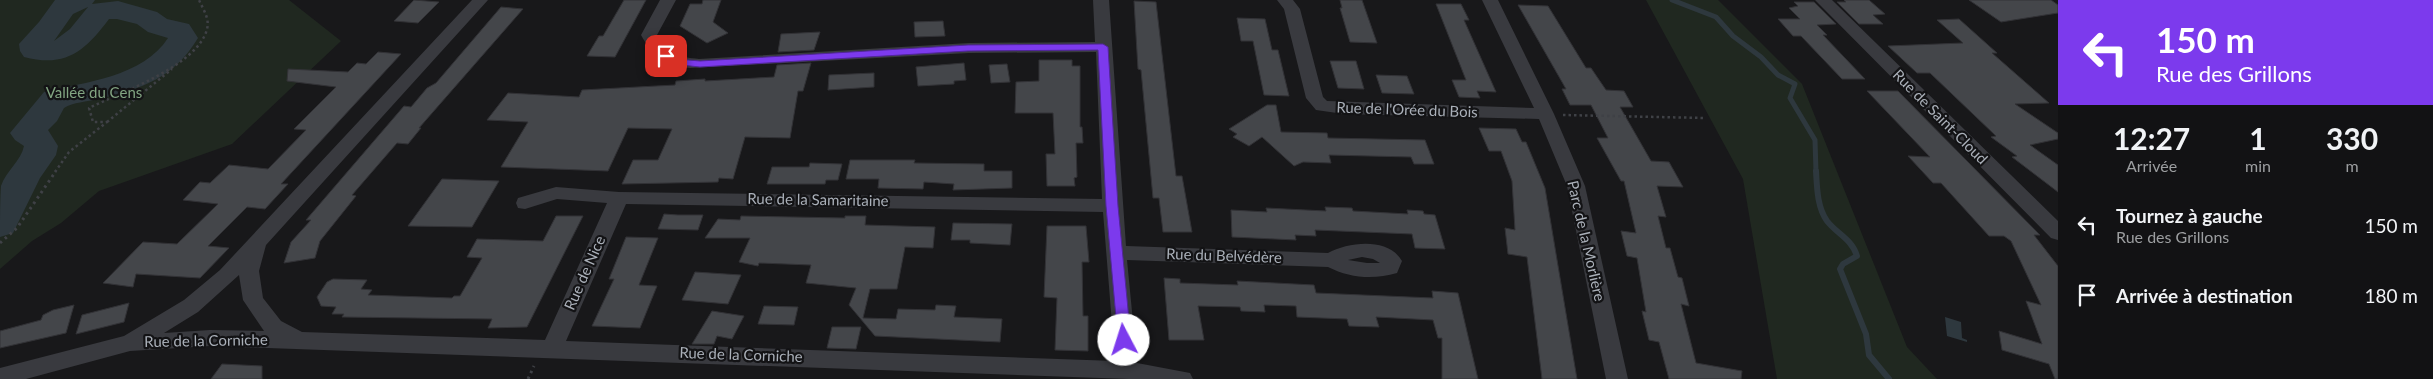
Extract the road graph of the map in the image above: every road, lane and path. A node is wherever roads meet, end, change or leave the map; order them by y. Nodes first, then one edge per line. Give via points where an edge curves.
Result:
1 (199, 0) edge
2 (480, 0) edge
3 (668, 0) edge
4 (1101, 0) edge
5 (1286, 0) edge
6 (1490, 0) edge
7 (1823, 0) edge
8 (1103, 47) junction
9 (176, 66) junction
10 (1545, 114) junction
11 (1705, 118) dead end
12 (106, 122) junction
13 (619, 198) junction
14 (525, 204) dead end
15 (1112, 206) junction
16 (2058, 233) edge
17 (259, 240) junction
18 (0, 243) edge
19 (1117, 253) junction
20 (1331, 260) dead end
21 (300, 340) junction
22 (130, 343) junction
23 (552, 348) junction
24 (1127, 370) junction
25 (0, 377) edge
26 (1182, 379) edge
27 (1617, 379) edge

1 - 9 path via 207,18 207,29 195,51
2 - 17 street, Rue de la Corniche
3 - 8 street via 649,34 656,50 675,62 968,48
4 - 8 street
5 - 10 street, Rue de l'Orée du Bois via 1292,9 1315,98 1322,106
6 - 10 street, Parc de la Morlière
7 - 16 street, Rue de Saint-Cloud
8 - 15 street
9 - 12 path
9 - 12 path via 89,108 93,122
10 - 11 path
10 - 27 street, Parc de la Morlière via 1576,186
12 - 18 path via 69,152 17,228
13 - 14 street, Rue de la Samaritaine via 556,194
13 - 15 street, Rue de la Samaritaine
13 - 23 street, Rue de Nice
15 - 19 street
17 - 21 street, Rue de la Corniche via 249,272 253,300 273,327
17 - 22 street, Rue de la Corniche via 227,275 191,306
19 - 20 street, Rue du Belvédère
19 - 24 street
21 - 22 street, Rue de la Corniche via 210,338
21 - 23 street, Rue de la Corniche
22 - 25 street
23 - 24 street, Rue de la Corniche
24 - 26 street, Rue de la Corniche

